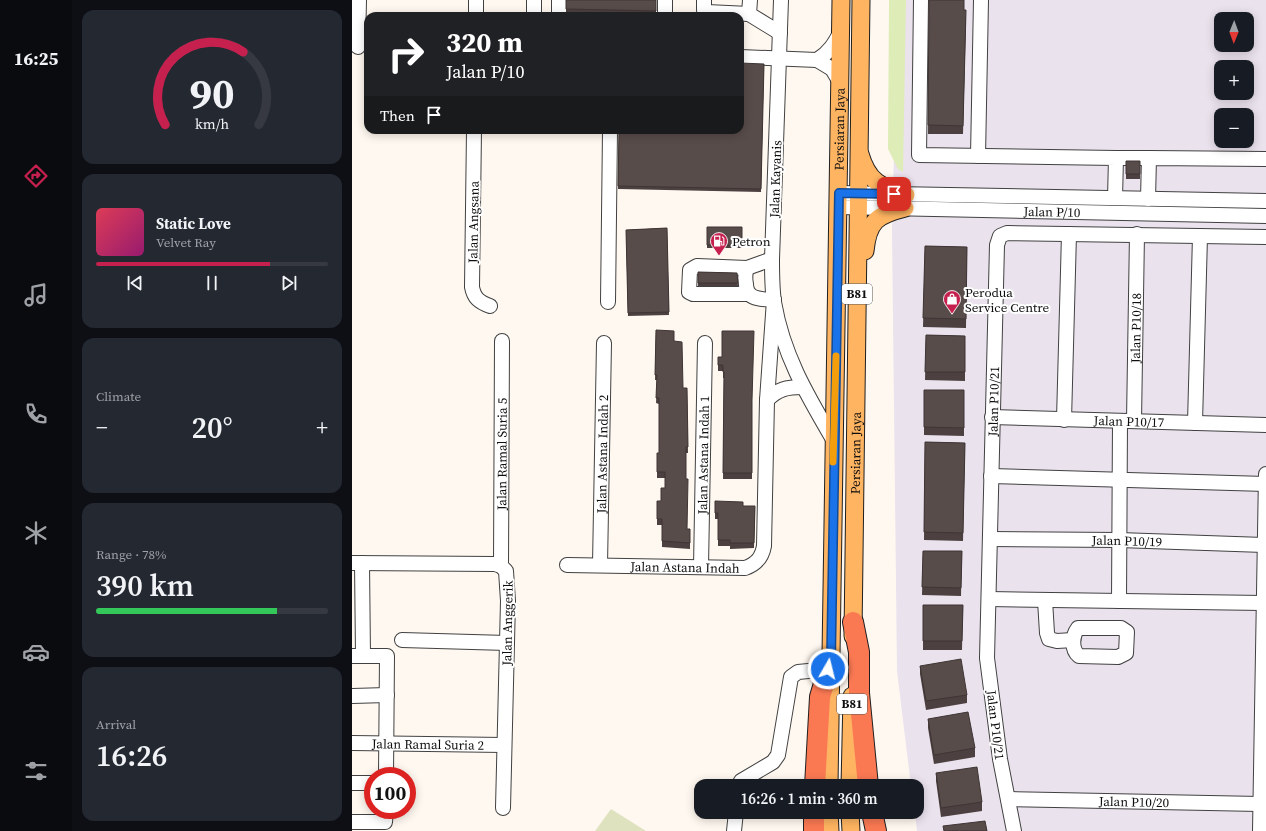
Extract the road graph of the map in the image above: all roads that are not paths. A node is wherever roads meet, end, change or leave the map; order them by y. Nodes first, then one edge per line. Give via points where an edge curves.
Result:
1 (359, 0) edge
2 (476, 0) edge
3 (531, 0) edge
4 (559, 0) edge
5 (665, 0) edge
6 (704, 0) edge
7 (781, 0) edge
8 (841, 0) edge
9 (860, 0) edge
10 (921, 0) edge
11 (981, 0) edge
12 (749, 7) edge
13 (476, 12) edge
14 (533, 12) edge
15 (559, 12) edge
16 (665, 12) edge
17 (841, 31) junction
18 (780, 34) junction
19 (359, 47) edge
20 (744, 57) edge
21 (779, 58) junction
22 (817, 60) junction
23 (840, 84) junction
24 (474, 134) edge
25 (610, 134) edge
26 (858, 142) junction
27 (978, 156) junction
28 (1116, 158) junction
29 (1149, 158) junction
30 (1266, 159) edge
31 (1115, 198) junction
32 (1148, 199) junction
33 (839, 200) junction
34 (857, 200) junction
35 (1266, 201) edge
36 (906, 202) junction
37 (1266, 216) edge
38 (1069, 234) junction
39 (1137, 234) junction
40 (1200, 236) junction
41 (1266, 237) edge
42 (772, 259) junction
43 (748, 268) junction
44 (748, 294) junction
45 (774, 300) junction
46 (608, 302) dead end
47 (490, 306) dead end
48 (857, 339) junction
49 (502, 341) dead end
50 (705, 343) dead end
51 (604, 344) dead end
52 (802, 387) junction
53 (767, 400) junction
54 (992, 418) junction
55 (1064, 420) junction
56 (1127, 421) junction
57 (1195, 423) junction
58 (1266, 425) edge
59 (834, 441) junction
60 (1266, 474) edge
61 (991, 476) junction
62 (1120, 481) junction
63 (1266, 484) edge
64 (990, 539) junction
65 (1119, 540) junction
66 (1264, 545) junction
67 (357, 563) edge
68 (567, 565) dead end
69 (600, 565) junction
70 (501, 566) junction
71 (701, 567) junction
72 (989, 599) junction
73 (1045, 600) junction
74 (1119, 600) junction
75 (1263, 603) junction
76 (357, 609) edge
77 (853, 622) junction
78 (402, 640) dead end
79 (1073, 640) dead end
80 (507, 643) junction
81 (357, 656) edge
82 (830, 664) junction
83 (1264, 670) edge
84 (387, 695) junction
85 (352, 696) edge
86 (352, 743) edge
87 (386, 743) junction
88 (504, 745) junction
89 (386, 767) edge
90 (744, 779) edge
91 (815, 779) edge
92 (829, 779) edge
93 (850, 779) edge
94 (867, 779) edge
95 (352, 783) edge
96 (364, 783) edge
97 (1008, 799) junction
98 (1260, 804) junction
99 (502, 808) dead end
100 (368, 819) edge
101 (735, 819) edge
102 (814, 819) edge
103 (829, 819) edge
104 (850, 819) edge
105 (873, 819) edge
106 (352, 822) edge
107 (734, 831) edge
108 (814, 831) edge
109 (830, 831) edge
110 (851, 831) edge
111 (876, 831) edge
112 (1014, 831) edge
113 (1260, 831) edge

1 - 19 street
2 - 13 street
3 - 14 street
4 - 15 street
5 - 16 street
6 - 12 street via 704,10 707,12
7 - 18 street, Jalan Kayanis
8 - 17 main road, Persiaran Jaya / B81
9 - 26 main road, Persiaran Jaya / B81
10 - 27 street via 919,155
11 - 27 street
12 - 18 street
17 - 22 street via 831,48
17 - 23 main road, Persiaran Jaya / B81
18 - 21 street, Jalan Kayanis
20 - 21 street
21 - 22 street
21 - 42 street, Jalan Kayanis
22 - 23 street via 832,69
23 - 33 main road, Persiaran Jaya / B81
24 - 47 street, Jalan Angsana via 472,287 478,300
25 - 46 street
26 - 34 main road, Persiaran Jaya / B81
26 - 36 main road via 863,164 872,178
27 - 28 street
28 - 29 street
28 - 31 street
29 - 30 street
29 - 32 street
31 - 32 street, Jalan P/10
31 - 36 street, Jalan P/10
32 - 35 street, Jalan P/10
33 - 34 street, Jalan P/10
33 - 59 main road, Persiaran Jaya / B81
34 - 36 street, Jalan P/10
34 - 48 main road, Persiaran Jaya / B81
36 - 37 street, Jalan P/10
36 - 48 main road via 880,216 872,223 866,235
38 - 39 street, Jalan P10/21
38 - 54 street, Jalan P10/21 via 1008,233 1000,236 997,245
38 - 55 street
39 - 40 street, Jalan P10/21
39 - 56 street, Jalan P10/18
40 - 41 street, Jalan P10/21
40 - 57 street
42 - 43 street
42 - 45 street, Jalan Kayanis
43 - 44 street via 745,281
43 - 44 street via 694,266 690,270 689,292
44 - 45 street
45 - 52 street, Jalan Kayanis via 786,348
45 - 53 street, Jalan Astana Indah
48 - 77 main road, Persiaran Jaya / B81
49 - 70 street, Jalan Ramal Suria 5
50 - 71 street, Jalan Astana Indah 1
51 - 69 street, Jalan Astana Indah 2
52 - 53 street via 782,389
52 - 59 street, Jalan Kayanis
53 - 71 street, Jalan Astana Indah via 763,552 755,564 745,568
54 - 55 street, Jalan P10/17
54 - 61 street, Jalan P10/21
55 - 56 street, Jalan P10/17
56 - 57 street, Jalan P10/17
56 - 62 street, Jalan P10/18
57 - 58 street, Jalan P10/17
59 - 82 main road, Persiaran Jaya / B81
60 - 63 street
61 - 62 street
61 - 64 street, Jalan P10/21
62 - 63 street
62 - 65 street, Jalan P10/18
63 - 66 street
64 - 65 street, Jalan P10/19
64 - 72 street, Jalan P10/21
65 - 66 street, Jalan P10/19
65 - 74 street, Jalan P10/18
66 - 75 street
67 - 70 street, Jalan Anggerik
67 - 76 street
68 - 69 street, Jalan Astana Indah
69 - 71 street, Jalan Astana Indah
70 - 80 street, Jalan Anggerik via 508,578
72 - 73 street
72 - 97 street, Jalan P10/21 via 987,658 1000,759
73 - 74 street
73 - 79 street via 1047,634 1050,639
74 - 75 street
75 - 83 street
76 - 81 street
77 - 93 main road, Persiaran Jaya / B81
77 - 94 highway via 859,652 859,693
78 - 80 street
80 - 88 street, Jalan Anggerik
81 - 84 street via 387,656
82 - 90 street via 798,672 791,677 778,755 773,762
82 - 91 highway via 820,697
82 - 92 main road, Persiaran Jaya / B81
83 - 98 street
84 - 85 street
84 - 87 street
86 - 87 street, Jalan Ramal Suria 2
87 - 88 street, Jalan Ramal Suria 2
87 - 89 street
88 - 99 street, Jalan Anggerik
95 - 96 street
97 - 98 street, Jalan P10/20
97 - 112 street, Jalan P10/21
98 - 113 street
100 - 106 street
101 - 107 street
102 - 108 highway
103 - 109 main road
104 - 110 main road
105 - 111 highway

